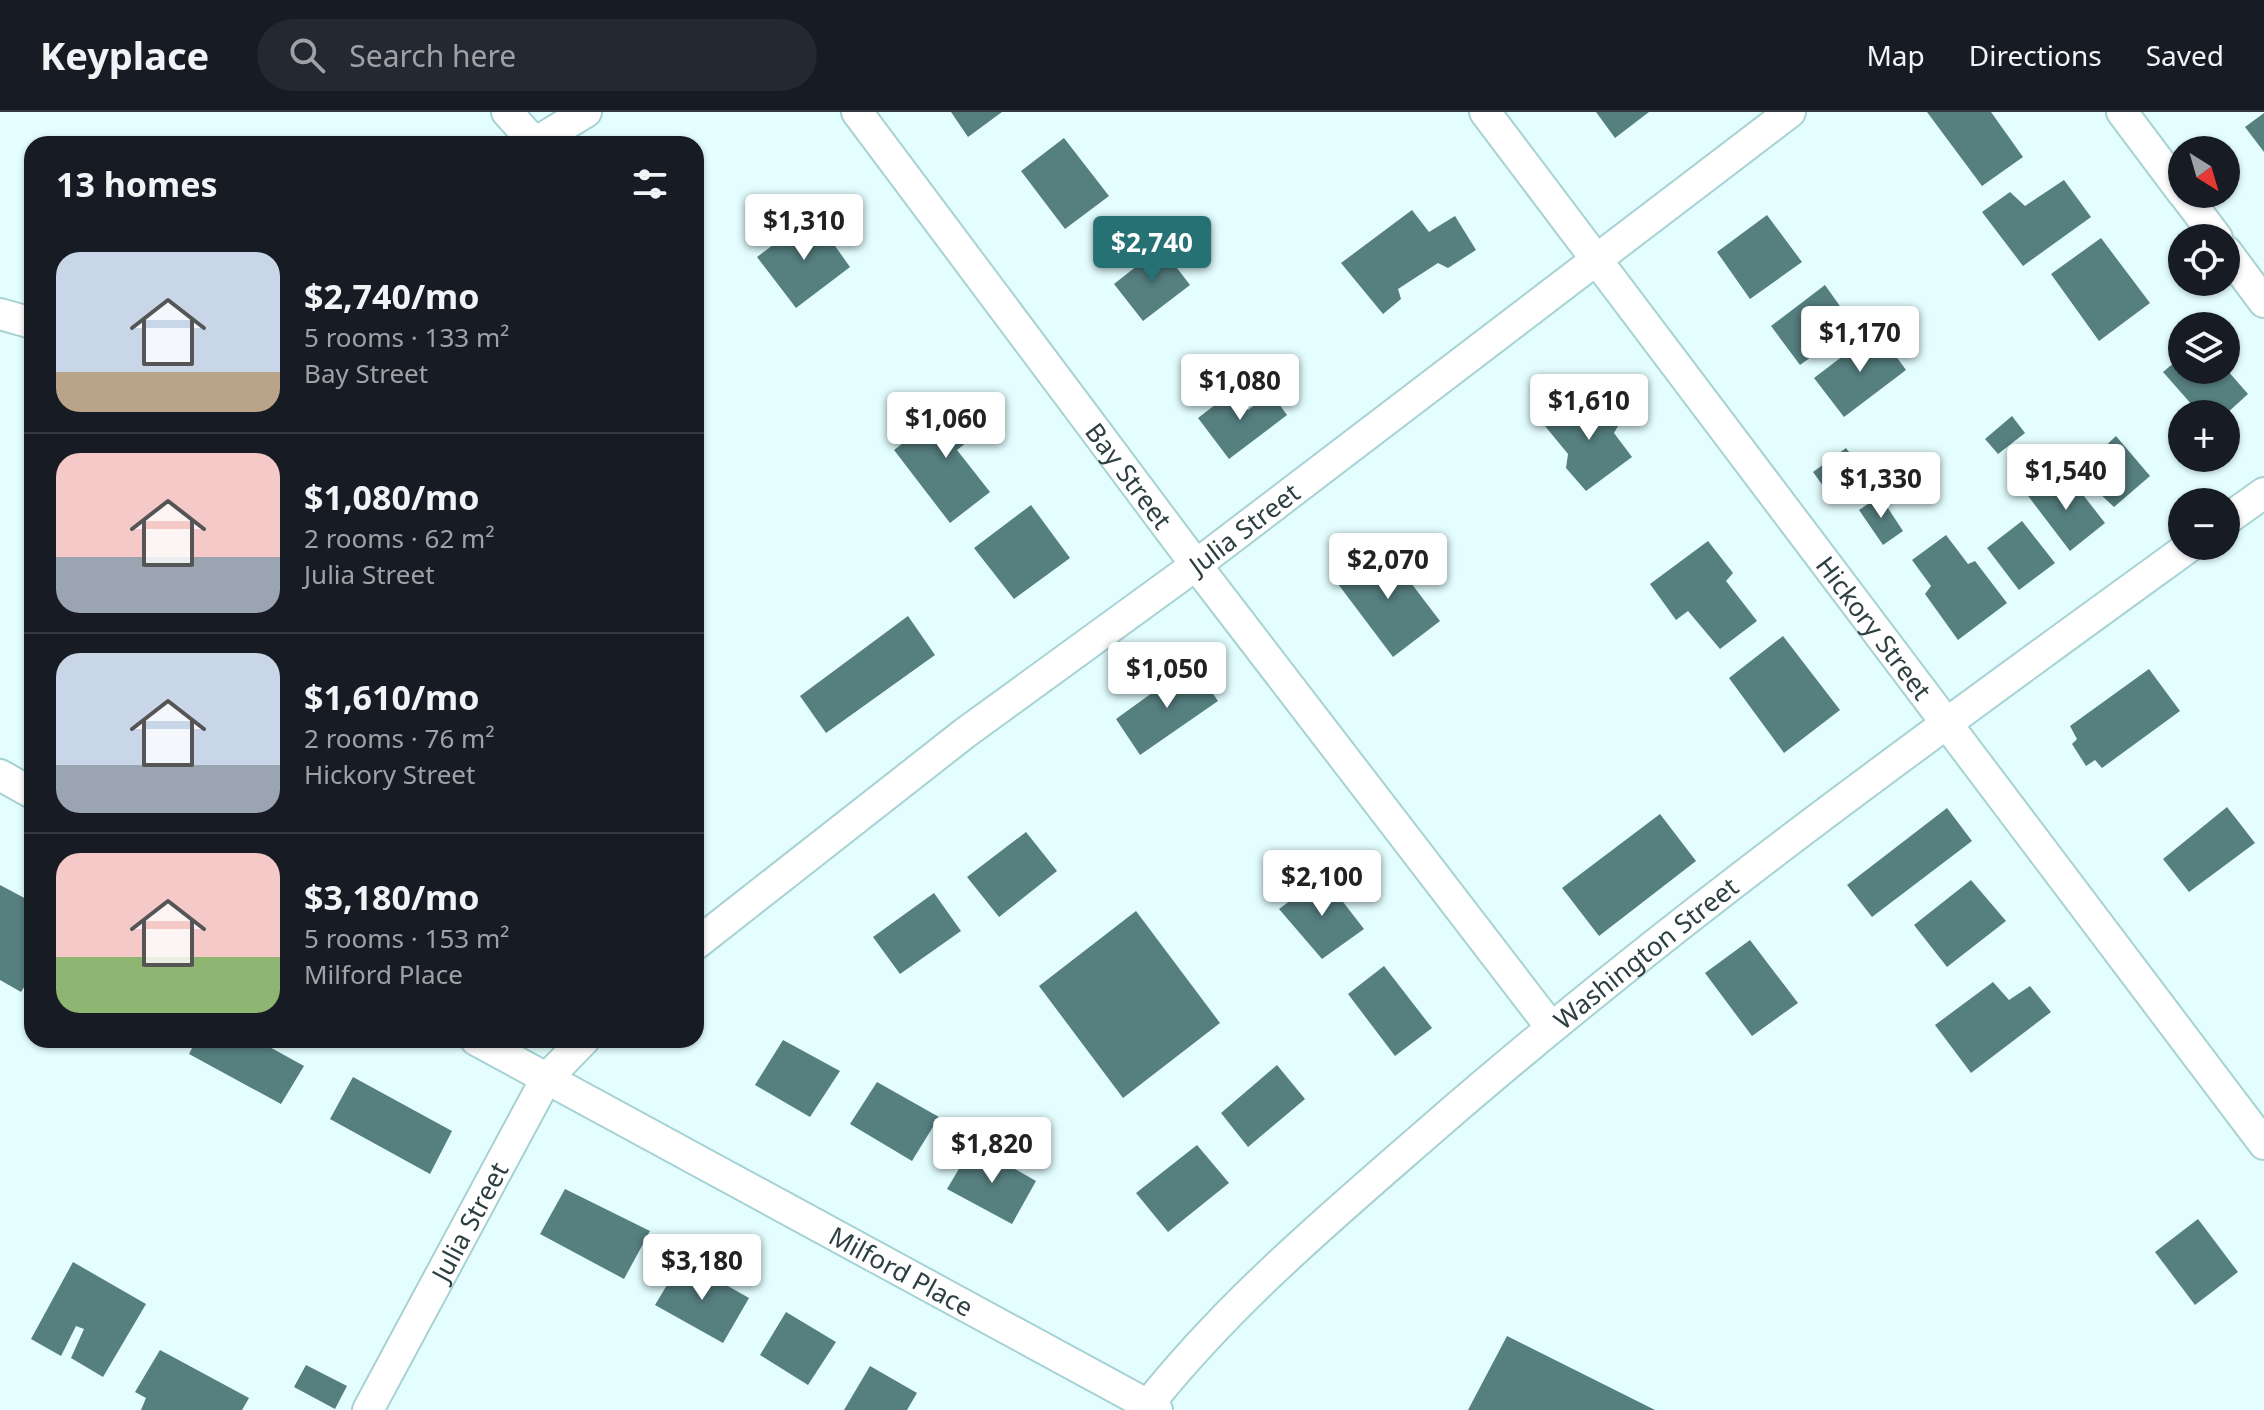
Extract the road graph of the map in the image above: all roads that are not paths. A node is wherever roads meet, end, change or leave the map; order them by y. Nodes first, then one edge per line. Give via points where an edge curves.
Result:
1 (507, 112) edge
2 (586, 112) edge
3 (857, 112) edge
4 (1485, 112) edge
5 (1790, 112) edge
6 (2122, 112) edge
7 (527, 136) edge
8 (545, 136) edge
9 (2168, 173) edge
10 (2194, 208) edge
11 (2206, 224) edge
12 (1596, 259) junction
13 (2240, 270) edge
14 (2264, 302) edge
15 (0, 314) edge
16 (24, 321) edge
17 (2264, 493) edge
18 (2240, 510) edge
19 (2171, 560) edge
20 (1196, 565) junction
21 (1947, 721) junction
22 (0, 775) edge
23 (24, 788) edge
24 (704, 938) edge
25 (1550, 1026) junction
26 (490, 1048) edge
27 (576, 1048) edge
28 (546, 1079) junction
29 (2264, 1144) edge
30 (1150, 1408) edge
31 (368, 1410) edge

1 - 7 street
2 - 8 street
3 - 20 street, Bay Street
4 - 12 street, Hickory Street
5 - 12 street, Julia Street
6 - 9 street
10 - 11 street
12 - 20 street, Julia Street
12 - 21 street, Hickory Street
13 - 14 street
15 - 16 street
17 - 18 street
19 - 21 street, Washington Street
20 - 24 street, Julia Street via 965,733
20 - 25 street, Bay Street
21 - 25 street, Washington Street
21 - 29 street, Hickory Street
22 - 23 street
25 - 30 street, Washington Street via 1278,1263
26 - 28 street, Milford Place
27 - 28 street, Julia Street
28 - 30 street, Milford Place
28 - 31 street, Julia Street

